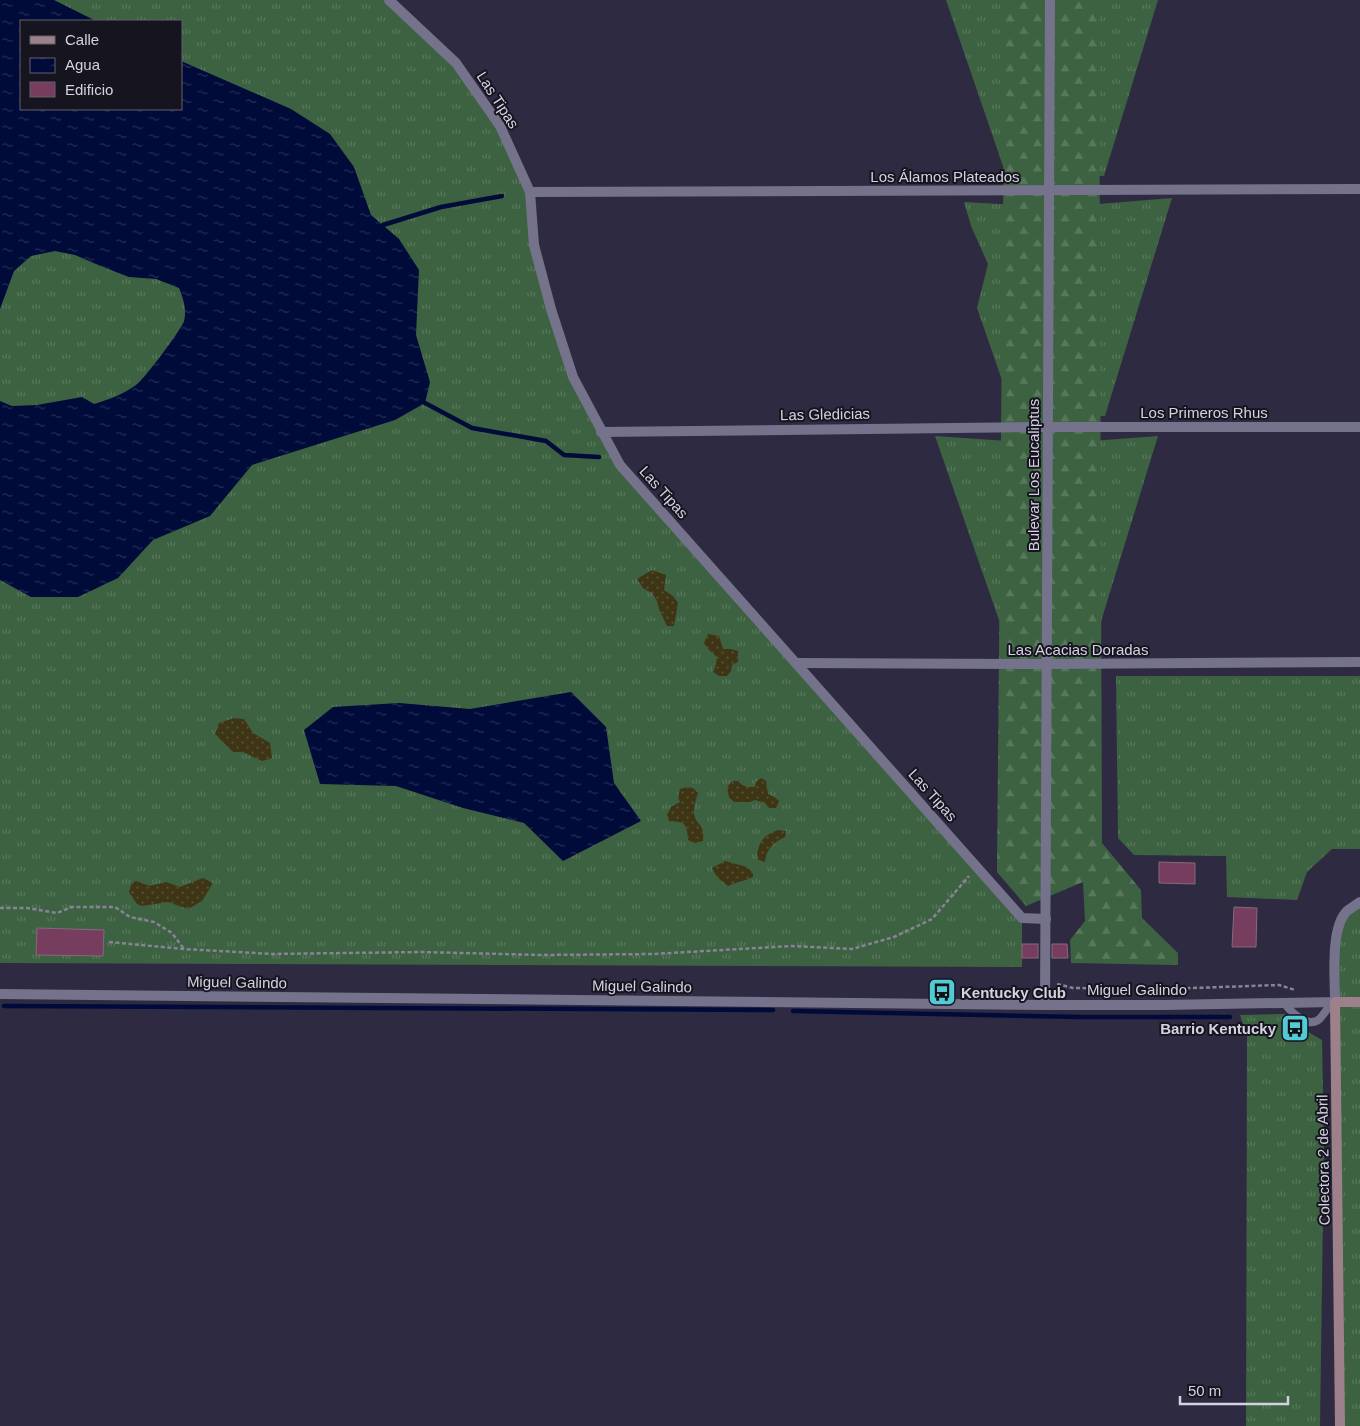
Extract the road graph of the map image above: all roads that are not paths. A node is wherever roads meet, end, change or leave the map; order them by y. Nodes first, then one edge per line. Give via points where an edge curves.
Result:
1 (390, 0) edge
2 (1050, 0) edge
3 (1360, 189) edge
4 (1049, 190) junction
5 (530, 192) junction
6 (1048, 427) junction
7 (1360, 427) edge
8 (601, 432) junction
9 (1360, 662) edge
10 (796, 663) junction
11 (1047, 664) junction
12 (1360, 902) edge
13 (1046, 919) junction
14 (0, 994) edge
15 (1335, 1002) junction
16 (1360, 1002) edge
17 (1284, 1003) junction
18 (1045, 1005) junction
19 (1340, 1426) edge

1 - 5 street, Las Tipas via 456,63 500,126
2 - 4 street, Bulevar Los Eucaliptus
3 - 4 street, Los Álamos Plateados
4 - 5 street, Los Álamos Plateados
4 - 6 street, Bulevar Los Eucaliptus
5 - 8 street, Las Tipas via 534,245 551,309 573,377
6 - 7 street, Los Primeros Rhus
6 - 8 street, Las Gledicias
6 - 11 street, Bulevar Los Eucaliptus
8 - 10 street, Las Tipas via 620,465
9 - 11 street, Las Acacias Doradas
10 - 11 street, Las Acacias Doradas
10 - 13 street, Las Tipas via 1022,918
11 - 13 street, Bulevar Los Eucaliptus
12 - 15 street, Colectora 2 de Abril via 1346,912 1339,925 1335,942
13 - 18 street, Bulevar Los Eucaliptus
14 - 18 street, Miguel Galindo
15 - 16 street
15 - 17 street, Miguel Galindo
15 - 17 lane via 1314,1023 1302,1019
15 - 19 street, Colectora 2 de Abril
17 - 18 street, Miguel Galindo

